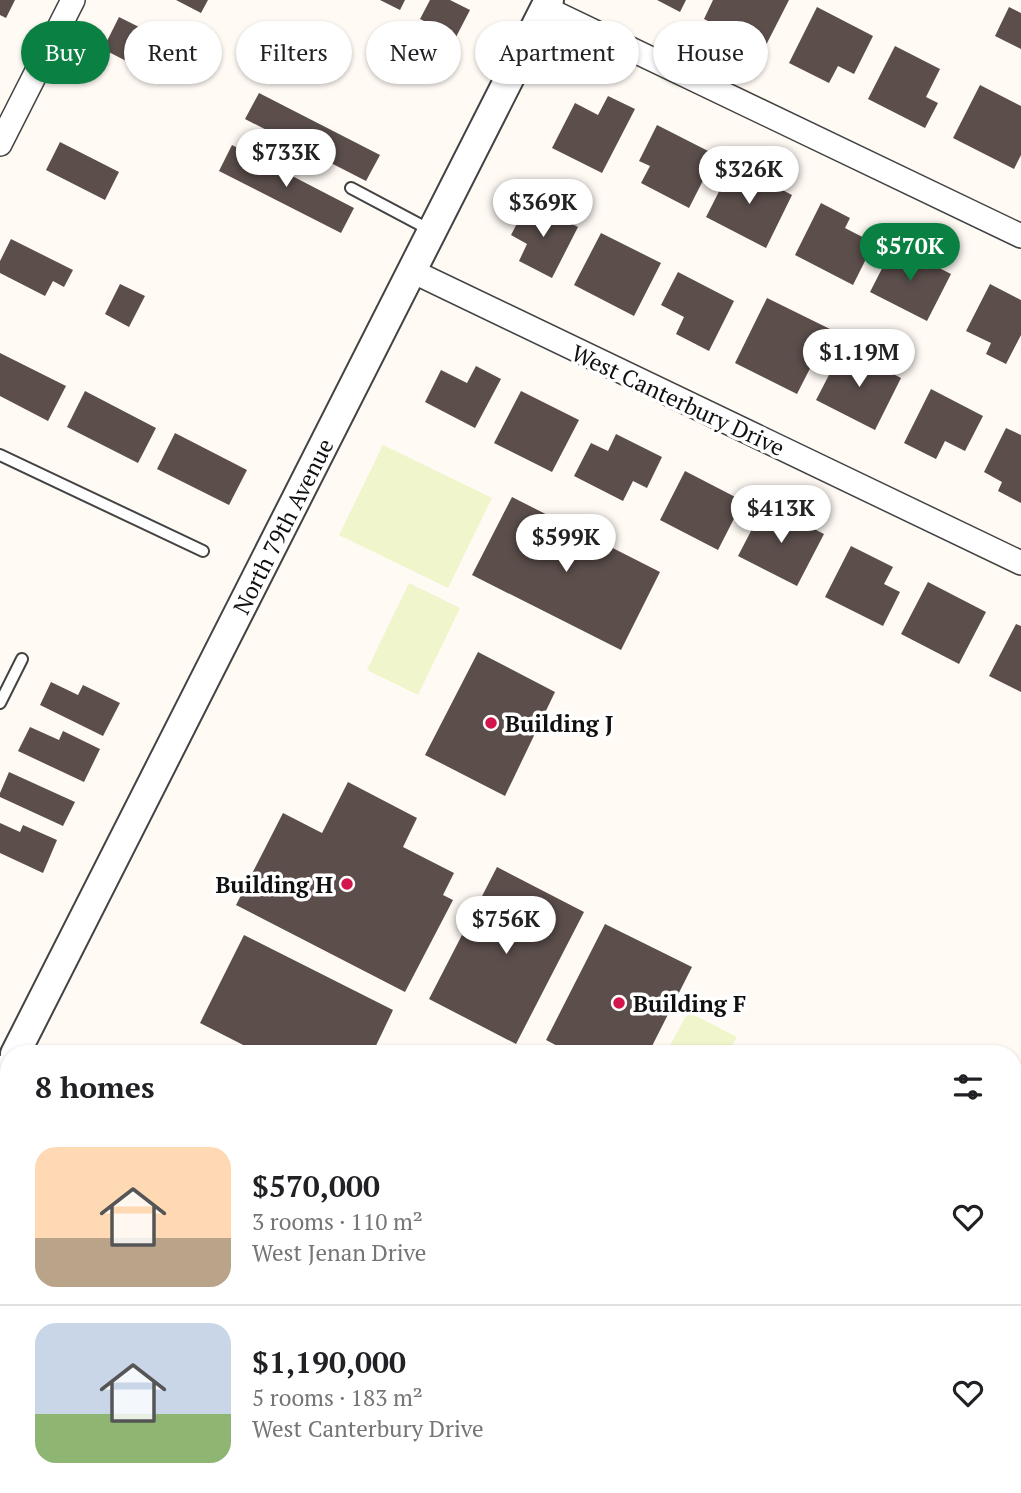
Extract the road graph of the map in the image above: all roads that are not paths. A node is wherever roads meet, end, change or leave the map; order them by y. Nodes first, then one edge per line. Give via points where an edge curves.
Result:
1 (73, 0) edge
2 (547, 4) edge
3 (0, 144) edge
4 (351, 188) dead end
5 (432, 231) junction
6 (1021, 236) edge
7 (412, 271) junction
8 (0, 454) edge
9 (203, 551) dead end
10 (1021, 563) edge
11 (22, 659) dead end
12 (0, 704) edge
13 (20, 1045) edge

1 - 3 street
2 - 5 street, North 79th Avenue
2 - 6 street
4 - 5 lane
5 - 7 street, North 79th Avenue
7 - 10 street, West Canterbury Drive
7 - 13 street, North 79th Avenue
8 - 9 lane
11 - 12 lane

